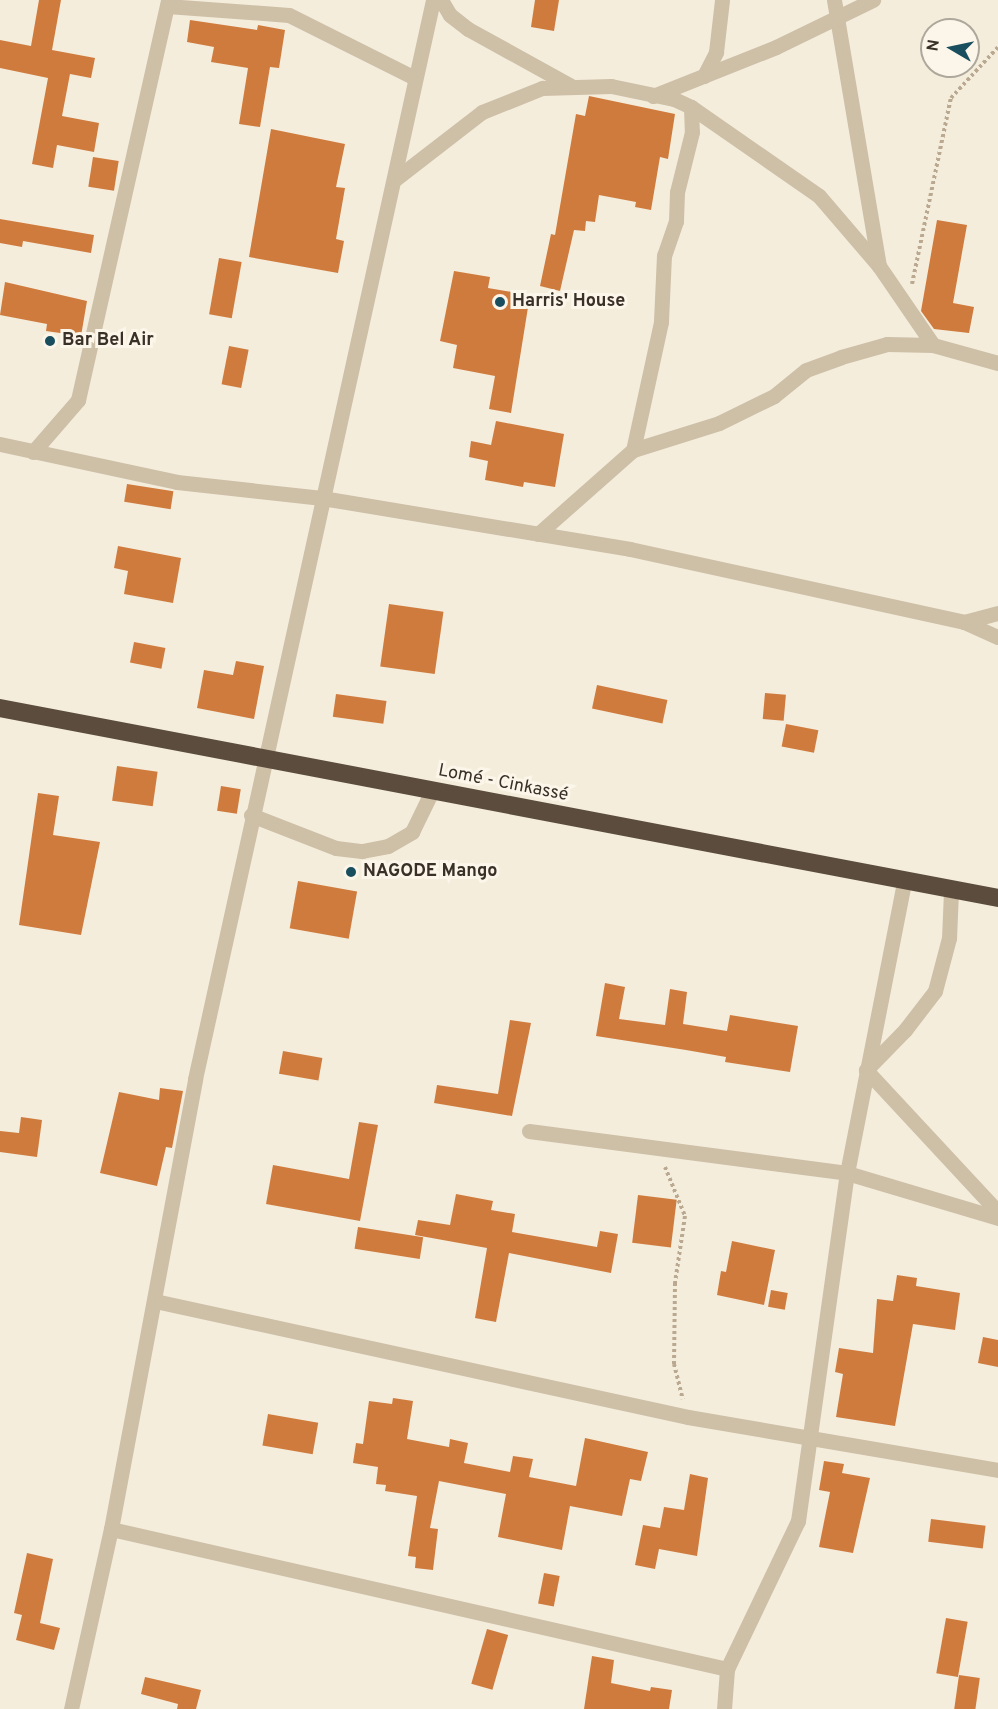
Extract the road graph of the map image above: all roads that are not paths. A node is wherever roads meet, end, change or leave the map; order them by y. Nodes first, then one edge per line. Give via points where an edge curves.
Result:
1 (433, 0) edge
2 (441, 0) edge
3 (722, 0) edge
4 (834, 0) edge
5 (873, 0) edge
6 (168, 3) edge
7 (837, 19) junction
8 (704, 76) junction
9 (415, 78) junction
10 (573, 87) junction
11 (653, 96) junction
12 (691, 107) junction
13 (394, 180) junction
14 (879, 266) junction
15 (933, 345) junction
16 (998, 363) edge
17 (0, 444) edge
18 (633, 450) junction
19 (33, 452) junction
20 (322, 498) junction
21 (538, 534) junction
22 (998, 613) edge
23 (964, 622) junction
24 (998, 637) edge
25 (0, 708) edge
26 (263, 760) junction
27 (432, 791) junction
28 (251, 815) junction
29 (904, 883) junction
30 (951, 891) junction
31 (998, 898) edge
32 (866, 1070) junction
33 (529, 1131) dead end
34 (847, 1173) junction
35 (998, 1212) edge
36 (998, 1218) edge
37 (155, 1301) junction
38 (809, 1440) junction
39 (998, 1470) edge
40 (111, 1529) junction
41 (727, 1669) junction
42 (71, 1709) edge
43 (724, 1709) edge

1 - 9 street
2 - 10 street via 450,15 468,29
3 - 8 street via 716,52
4 - 7 street
5 - 7 street
6 - 9 street via 289,15
6 - 19 street via 78,400
7 - 8 street
7 - 14 street
8 - 11 street
9 - 13 street
10 - 11 street via 611,86
10 - 13 street via 542,88 482,112
11 - 12 street via 675,99
12 - 14 street via 819,196
12 - 18 street via 692,132 677,192 676,221 664,255 661,322
13 - 20 street
14 - 15 street
15 - 16 street
15 - 18 street via 887,344 841,357 806,370 774,396 719,423
17 - 19 street
18 - 21 street
19 - 20 street via 177,482
20 - 21 street
20 - 26 street
21 - 23 street via 630,549
22 - 23 street
23 - 24 street
25 - 26 highway, Lomé - Cinkassé
26 - 27 highway, Lomé - Cinkassé
26 - 28 street
27 - 28 street via 412,832 388,846 362,851 336,848
27 - 29 highway, Lomé - Cinkassé
28 - 37 street via 195,1079
29 - 30 highway, Lomé - Cinkassé
29 - 32 street
30 - 31 highway, Lomé - Cinkassé
30 - 32 street via 949,938 935,991 905,1030
32 - 34 street
32 - 35 street
33 - 34 street
34 - 36 street
34 - 38 street
37 - 38 street
37 - 40 street
38 - 39 street
38 - 41 street via 798,1521
40 - 41 street
40 - 42 street
41 - 43 street

